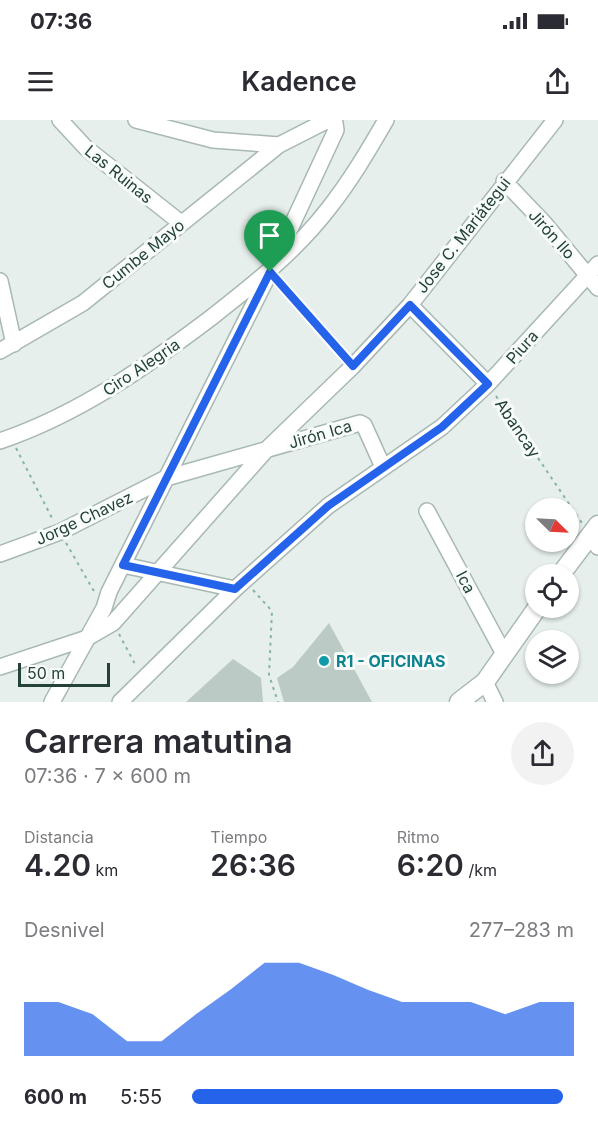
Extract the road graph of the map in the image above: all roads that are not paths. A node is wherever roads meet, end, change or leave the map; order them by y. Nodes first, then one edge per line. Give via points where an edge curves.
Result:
1 (60, 120) edge
2 (136, 120) edge
3 (327, 120) edge
4 (386, 120) edge
5 (555, 120) edge
6 (279, 145) junction
7 (504, 181) junction
8 (181, 223) junction
9 (593, 269) edge
10 (270, 272) junction
11 (0, 281) edge
12 (598, 288) edge
13 (410, 305) junction
14 (14, 344) junction
15 (0, 351) edge
16 (353, 366) junction
17 (488, 384) junction
18 (5, 439) edge
19 (267, 449) junction
20 (383, 467) junction
21 (166, 478) junction
22 (428, 511) dead end
23 (595, 536) edge
24 (0, 554) edge
25 (570, 564) edge
26 (123, 565) junction
27 (158, 574) junction
28 (240, 585) junction
29 (530, 618) edge
30 (87, 638) junction
31 (504, 654) junction
32 (0, 667) edge
33 (485, 682) junction
34 (52, 702) edge
35 (120, 702) edge
36 (459, 702) edge
37 (495, 702) edge

1 - 8 street, Las Ruinas via 86,148
2 - 6 street via 213,140
3 - 6 street, Cumbe Mayo
3 - 10 street via 335,123 336,130
4 - 10 street via 357,171 328,210
5 - 7 street, Jose C. Mariátegui
6 - 8 street, Cumbe Mayo
7 - 9 street, Jirón Ilo
7 - 13 street, Jose C. Mariátegui
8 - 14 street, Cumbe Mayo via 83,303
9 - 12 street, Jirón Ilo
9 - 17 street, Piura
10 - 16 lane
10 - 18 street, Ciro Alegria via 159,357 74,411
10 - 21 street
11 - 14 street
13 - 16 street, Jose C. Mariátegui
13 - 17 street, Abancay
14 - 15 street, Cumbe Mayo
16 - 19 street, Jose C. Mariátegui
17 - 20 street, Piura via 442,427
19 - 20 street, Jirón Ica via 360,423
19 - 21 street, Jorge Chavez
19 - 27 street, Jose C. Mariátegui
20 - 28 street via 328,506
21 - 24 street, Jorge Chavez via 60,532
21 - 26 street
22 - 31 street, Ica
23 - 25 street
26 - 27 street
26 - 30 street
27 - 28 street
27 - 30 street, Jose C. Mariátegui via 112,623
28 - 35 street
29 - 31 street
30 - 32 street, Jose C. Mariátegui
30 - 34 street
31 - 33 street
33 - 36 street
33 - 37 street

